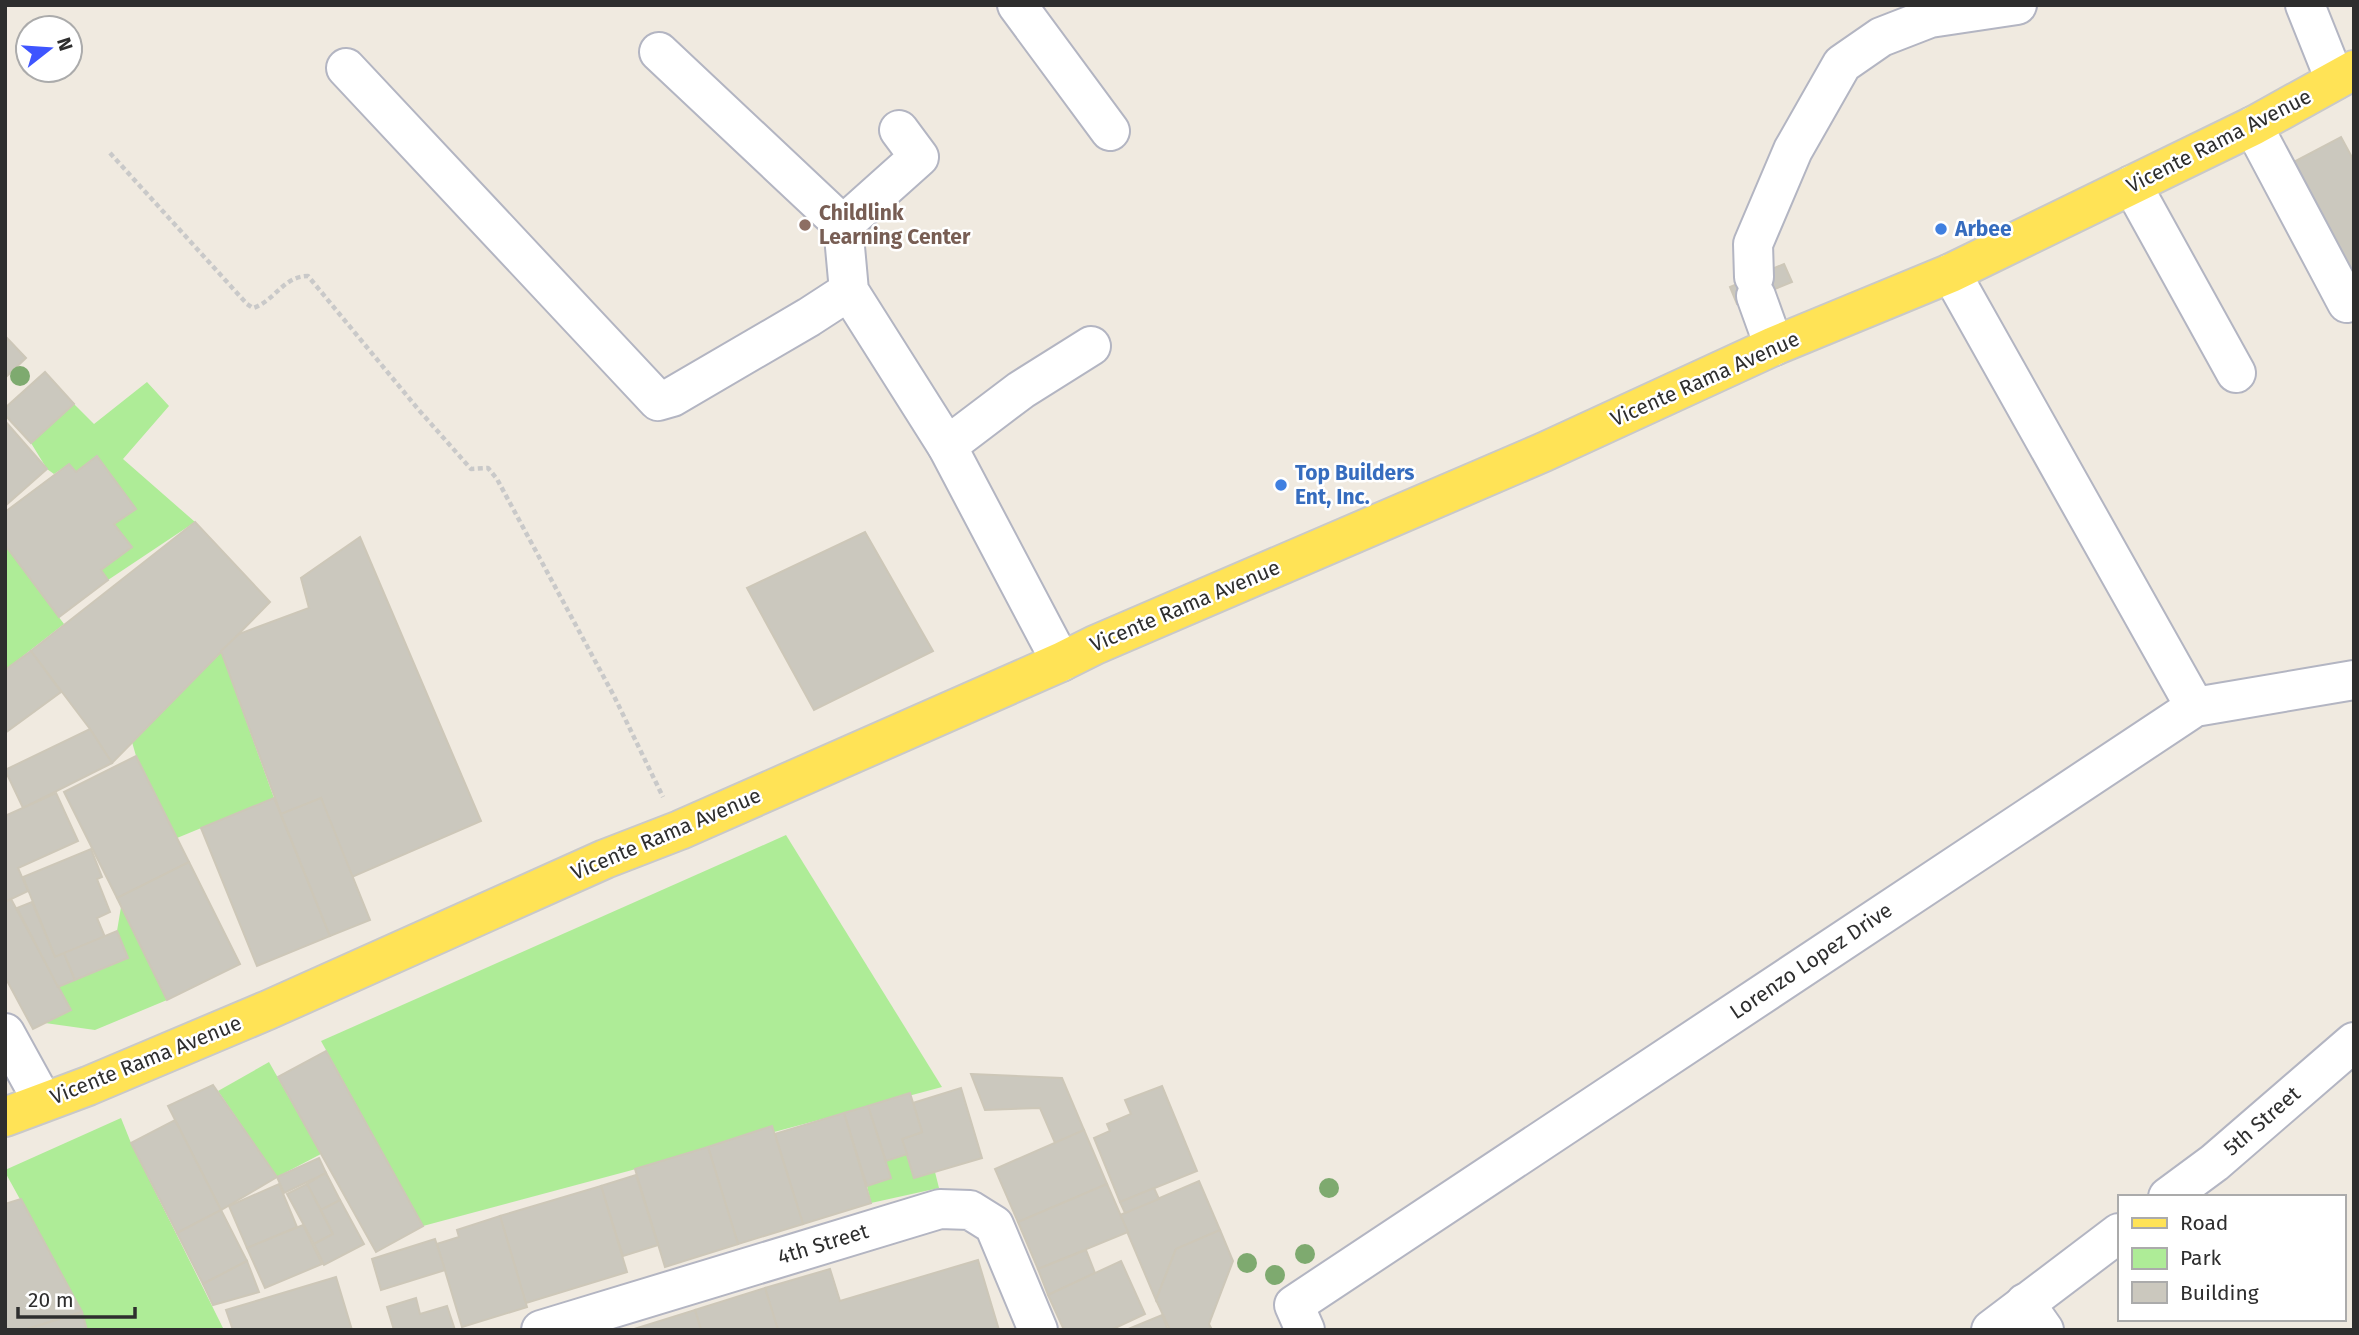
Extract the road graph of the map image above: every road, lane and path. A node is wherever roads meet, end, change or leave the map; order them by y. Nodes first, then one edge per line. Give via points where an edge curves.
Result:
1 (1017, 5) edge
2 (2017, 5) edge
3 (2305, 5) edge
4 (659, 52) dead end
5 (346, 68) dead end
6 (2345, 75) edge
7 (2253, 126) junction
8 (899, 130) dead end
9 (1111, 131) dead end
10 (110, 153) dead end
11 (2132, 185) junction
12 (843, 225) junction
13 (1951, 273) junction
14 (849, 291) junction
15 (2347, 303) dead end
16 (1091, 346) dead end
17 (1774, 346) junction
18 (2236, 373) dead end
19 (947, 446) junction
20 (1061, 662) junction
21 (2354, 680) edge
22 (2195, 707) junction
23 (680, 830) junction
24 (5, 1033) edge
25 (2354, 1042) edge
26 (43, 1102) junction
27 (5, 1117) edge
28 (2171, 1195) edge
29 (2118, 1234) edge
30 (2034, 1316) edge
31 (1300, 1318) edge
32 (541, 1330) edge
33 (1038, 1330) edge
34 (1991, 1330) edge

1 - 9 street
2 - 17 street via 1930,18 1881,37 1842,64 1793,150 1753,244 1755,287
3 - 6 street
4 - 12 street
5 - 14 street via 657,401 684,390
6 - 7 main road, Vicente Rama Avenue
7 - 11 main road, Vicente Rama Avenue
7 - 15 street
8 - 12 street via 919,157
10 - 23 path via 253,308 289,280 308,276 471,469 488,468 614,696
11 - 13 main road, Vicente Rama Avenue
11 - 18 street
12 - 14 street
13 - 17 main road, Vicente Rama Avenue
13 - 22 street
14 - 19 street
16 - 19 street via 1021,390
17 - 20 main road, Vicente Rama Avenue via 1544,452
19 - 20 street
20 - 23 main road, Vicente Rama Avenue
21 - 22 street, Lorenzo Lopez Drive
22 - 31 street, Lorenzo Lopez Drive
23 - 26 main road, Vicente Rama Avenue via 256,1015
24 - 26 street
25 - 28 street, 5th Street
26 - 27 main road, Vicente Rama Avenue
29 - 30 street
30 - 34 street
32 - 33 street, 4th Street via 940,1209 970,1210 994,1225

